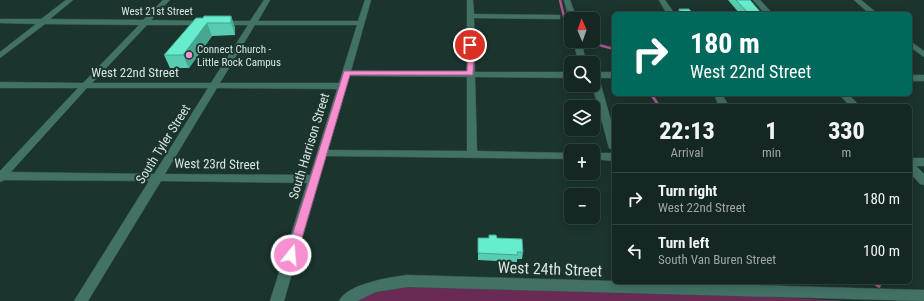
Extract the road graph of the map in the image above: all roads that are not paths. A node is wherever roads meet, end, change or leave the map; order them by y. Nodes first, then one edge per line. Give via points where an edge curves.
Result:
1 (70, 0) edge
2 (167, 0) edge
3 (267, 0) edge
4 (368, 0) edge
5 (470, 0) edge
6 (567, 0) edge
7 (662, 0) edge
8 (756, 0) edge
9 (857, 0) edge
10 (571, 12) edge
11 (669, 12) edge
12 (767, 12) edge
13 (872, 12) edge
14 (470, 16) junction
15 (557, 17) dead end
16 (0, 21) edge
17 (43, 22) junction
18 (146, 22) junction
19 (253, 23) junction
20 (361, 24) junction
21 (912, 45) edge
22 (579, 48) dead end
23 (924, 55) edge
24 (0, 56) edge
25 (581, 56) edge
26 (346, 73) junction
27 (471, 74) junction
28 (564, 75) edge
29 (600, 75) edge
30 (612, 75) edge
31 (912, 78) edge
32 (924, 78) edge
33 (86, 84) junction
34 (214, 85) junction
35 (0, 86) edge
36 (342, 86) junction
37 (598, 92) edge
38 (845, 96) edge
39 (853, 104) edge
40 (612, 141) edge
41 (322, 153) junction
42 (472, 155) junction
43 (564, 156) edge
44 (600, 156) edge
45 (612, 157) edge
46 (912, 162) edge
47 (924, 162) edge
48 (912, 168) edge
49 (1, 176) edge
50 (158, 177) junction
51 (314, 179) junction
52 (924, 181) edge
53 (656, 286) edge
54 (924, 296) edge
55 (81, 301) edge
56 (277, 301) edge
57 (346, 301) edge

1 - 17 street
2 - 18 street
3 - 19 street, South Tyler Street
4 - 20 street, South Harrison Street
5 - 14 street
6 - 10 street
7 - 11 street
8 - 12 street
9 - 13 street
14 - 15 street
14 - 27 street
16 - 17 street, West 21st Street
17 - 18 street, West 21st Street
17 - 24 street
18 - 19 street, West 21st Street
18 - 33 street
19 - 20 street, West 21st Street
19 - 34 street, South Tyler Street
20 - 26 street, South Harrison Street
21 - 23 street
22 - 25 street
26 - 27 street
26 - 36 street, South Harrison Street
27 - 28 street
27 - 42 street
29 - 30 street
31 - 32 street
33 - 34 street, West 22nd Street
33 - 35 street, West 22nd Street
33 - 49 street
34 - 36 street, West 22nd Street
34 - 50 street, South Tyler Street
36 - 41 street, South Harrison Street
37 - 40 street
38 - 39 street
41 - 42 street
41 - 51 street, South Harrison Street
42 - 43 street
44 - 45 street
46 - 47 street
48 - 52 street
49 - 50 street, West 23rd Street
50 - 51 street, West 23rd Street
50 - 55 street, South Tyler Street
51 - 56 street, South Harrison Street
53 - 54 street, West 24th Street
53 - 57 street, West 24th Street via 407,281 377,286

